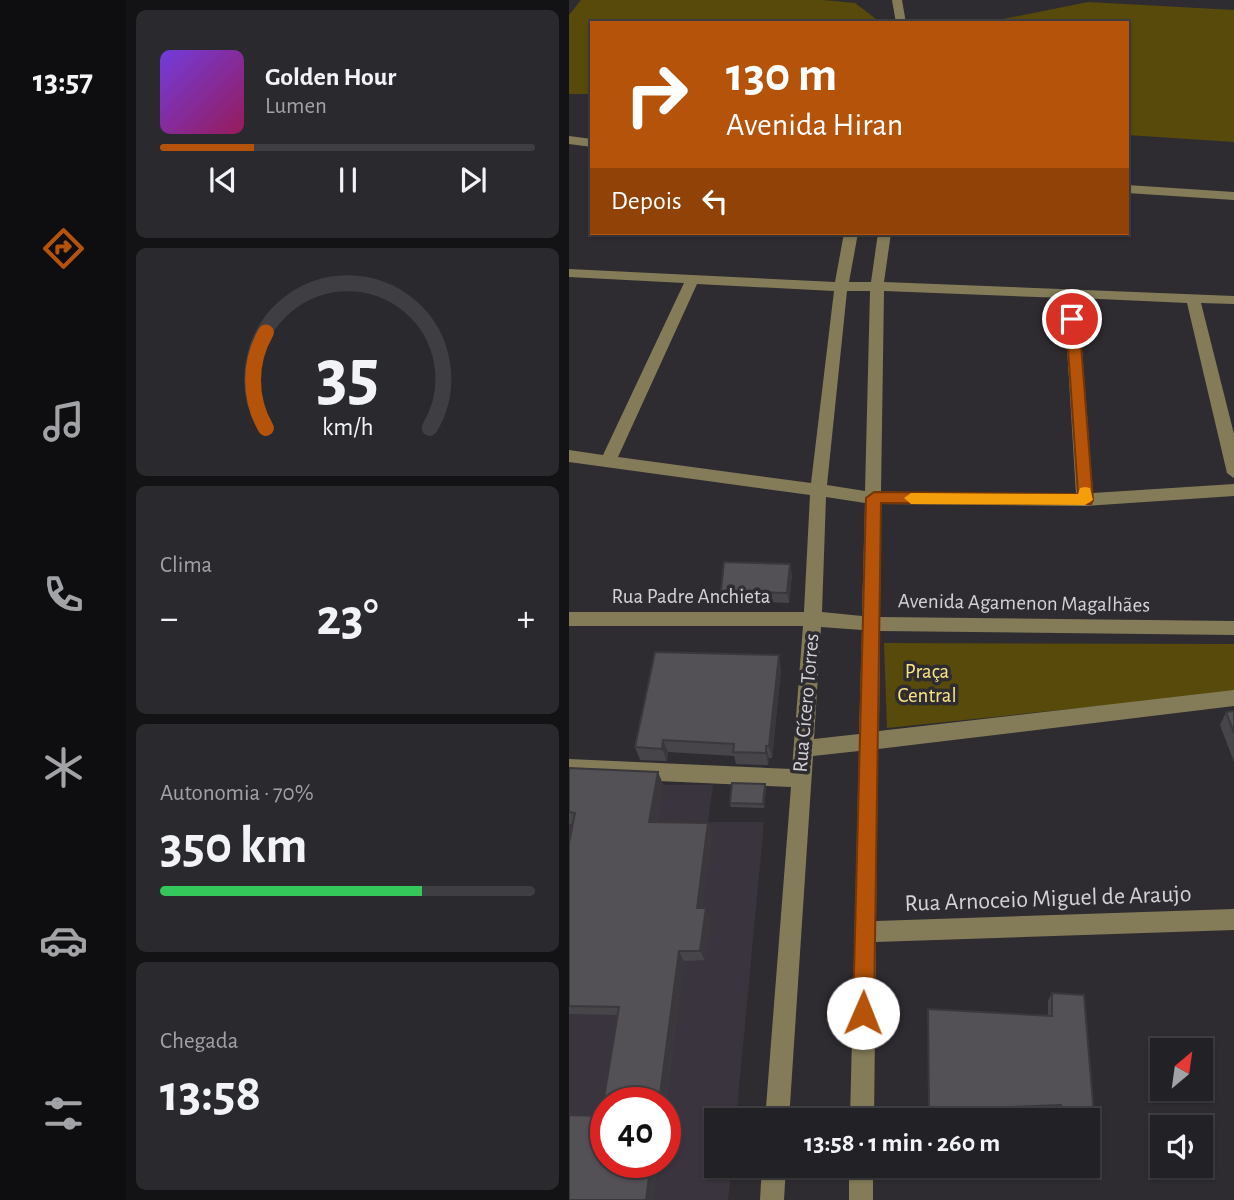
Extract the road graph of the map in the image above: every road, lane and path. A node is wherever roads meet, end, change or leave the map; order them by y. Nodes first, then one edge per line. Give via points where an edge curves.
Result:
1 (897, 0) edge
2 (901, 21) edge
3 (569, 140) edge
4 (590, 143) edge
5 (1129, 189) edge
6 (1234, 196) edge
7 (851, 235) edge
8 (885, 235) edge
9 (569, 273) edge
10 (692, 280) junction
11 (877, 286) junction
12 (841, 287) junction
13 (1071, 293) junction
14 (1193, 299) junction
15 (1234, 300) edge
16 (569, 456) edge
17 (609, 460) junction
18 (1234, 472) edge
19 (817, 491) junction
20 (1234, 491) edge
21 (874, 498) junction
22 (1085, 500) junction
23 (569, 619) edge
24 (813, 620) junction
25 (873, 624) junction
26 (1234, 628) edge
27 (1234, 698) edge
28 (870, 743) junction
29 (802, 750) junction
30 (569, 768) edge
31 (800, 778) junction
32 (1234, 919) edge
33 (864, 932) junction
34 (778, 1108) edge
35 (862, 1108) edge
36 (773, 1178) edge
37 (861, 1178) edge
38 (772, 1200) edge
39 (861, 1200) edge

1 - 2 street
3 - 4 street
5 - 6 street
7 - 12 street, Rua Cícero Torres
8 - 11 street
9 - 10 street
10 - 12 street
10 - 17 street
11 - 12 street
11 - 13 street
11 - 21 street
12 - 19 street, Rua Cícero Torres
13 - 14 street
13 - 22 street
14 - 15 street
14 - 18 street
16 - 17 street
17 - 19 street
19 - 21 street
19 - 24 street, Rua Cícero Torres
20 - 22 street
21 - 22 street
21 - 25 street
23 - 24 street, Rua Padre Anchieta
24 - 25 street, Avenida Agamenon Magalhães
24 - 29 street, Rua Cícero Torres
25 - 26 street, Avenida Agamenon Magalhães
25 - 28 street
27 - 28 street
28 - 29 street
28 - 33 street
29 - 31 street, Rua Cícero Torres
30 - 31 street
31 - 34 street, Rua Cícero Torres
32 - 33 street, Rua Arnoceio Miguel de Araujo
33 - 35 street
36 - 38 street
37 - 39 street

